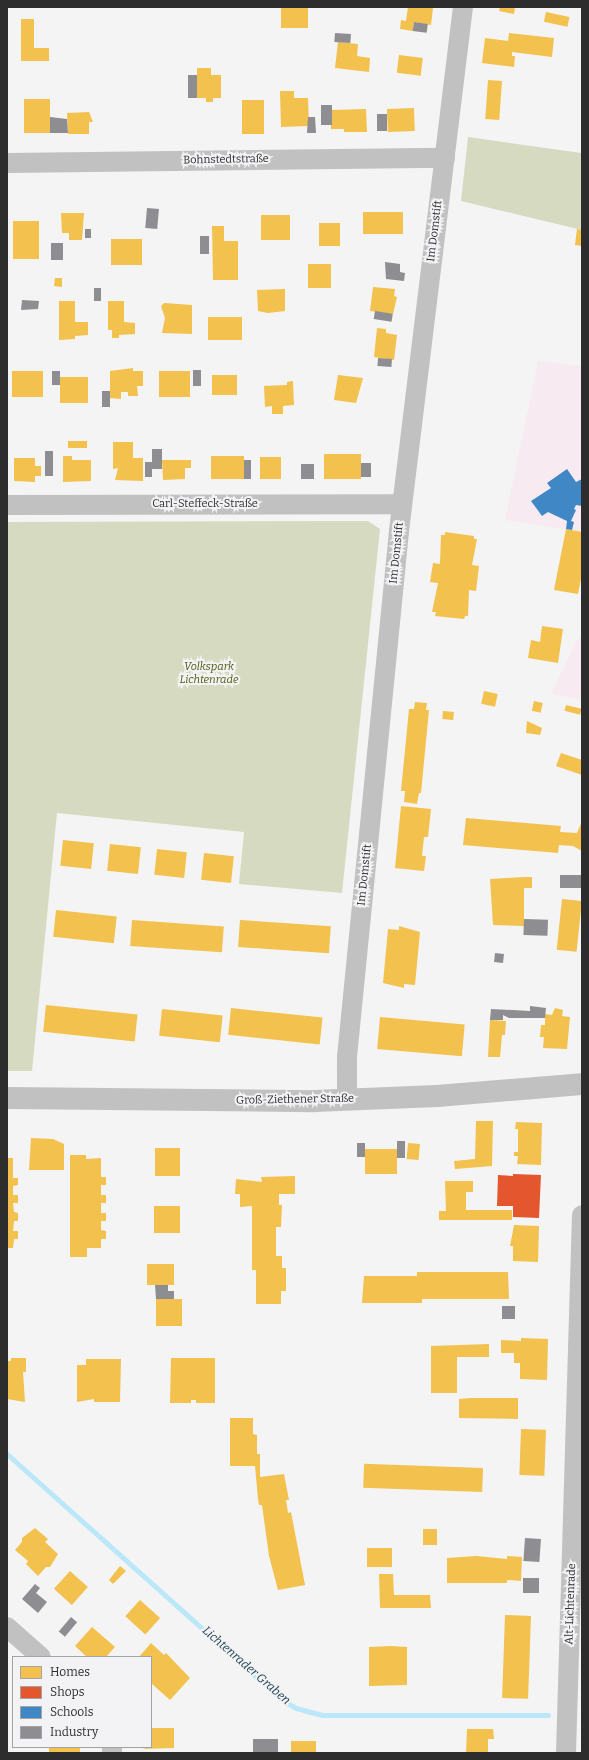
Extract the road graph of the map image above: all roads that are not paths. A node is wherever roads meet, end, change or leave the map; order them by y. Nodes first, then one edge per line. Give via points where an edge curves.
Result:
1 (463, 7) edge
2 (445, 158) junction
3 (7, 162) edge
4 (402, 504) junction
5 (7, 505) edge
6 (582, 1084) edge
7 (7, 1098) edge
8 (347, 1100) junction
9 (582, 1215) edge
10 (7, 1627) edge
11 (40, 1656) edge
12 (566, 1753) edge

1 - 2 street, Im Domstift
2 - 3 street, Bohnstedtstraße
2 - 4 street, Im Domstift
4 - 5 street, Carl-Steffeck-Straße
4 - 8 street, Im Domstift via 348,1057
6 - 8 street, Groß-Ziethener Straße
7 - 8 street, Groß-Ziethener Straße via 264,1102
9 - 12 street, Alt-Lichtenrade
10 - 11 street

